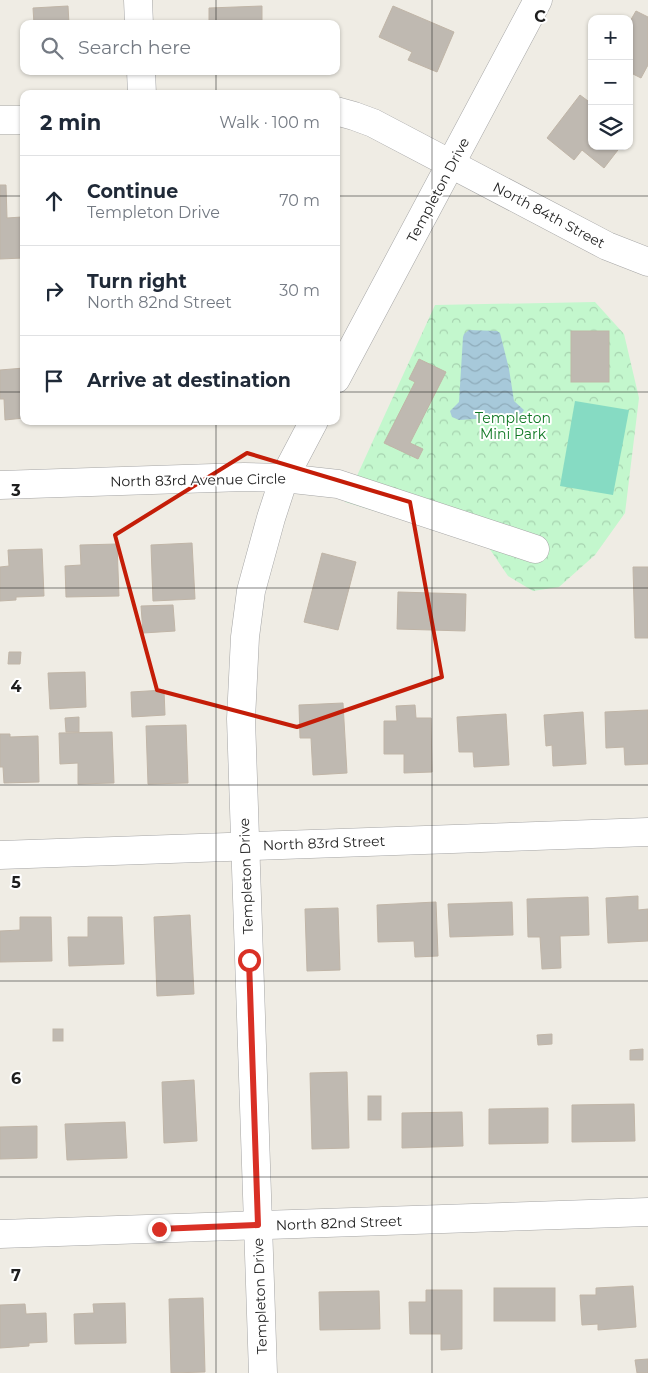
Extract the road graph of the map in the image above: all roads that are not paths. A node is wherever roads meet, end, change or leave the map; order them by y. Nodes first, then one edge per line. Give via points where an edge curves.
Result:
1 (138, 0) edge
2 (538, 0) edge
3 (139, 20) edge
4 (141, 75) edge
5 (142, 90) edge
6 (340, 113) edge
7 (0, 120) edge
8 (20, 120) edge
9 (452, 164) junction
10 (648, 262) edge
11 (340, 372) edge
12 (312, 425) edge
13 (284, 478) junction
14 (0, 485) edge
15 (535, 549) dead end
16 (648, 832) edge
17 (245, 846) junction
18 (0, 855) edge
19 (648, 1212) edge
20 (258, 1225) junction
21 (0, 1234) edge
22 (263, 1373) edge

1 - 3 street
2 - 9 street, Templeton Drive
4 - 5 street
6 - 9 street, North 84th Street via 373,123
7 - 8 street
9 - 10 street, North 84th Street via 607,246
9 - 11 street, Templeton Drive
12 - 13 street, Templeton Drive
13 - 14 street, North 83rd Avenue Circle
13 - 15 street, North 83rd Avenue Circle via 338,484
13 - 17 street, Templeton Drive via 251,591 245,637 241,719
16 - 17 street, North 83rd Street
17 - 18 street, North 83rd Street
17 - 20 street, Templeton Drive
19 - 20 street, North 82nd Street
20 - 21 street, North 82nd Street
20 - 22 street, Templeton Drive

